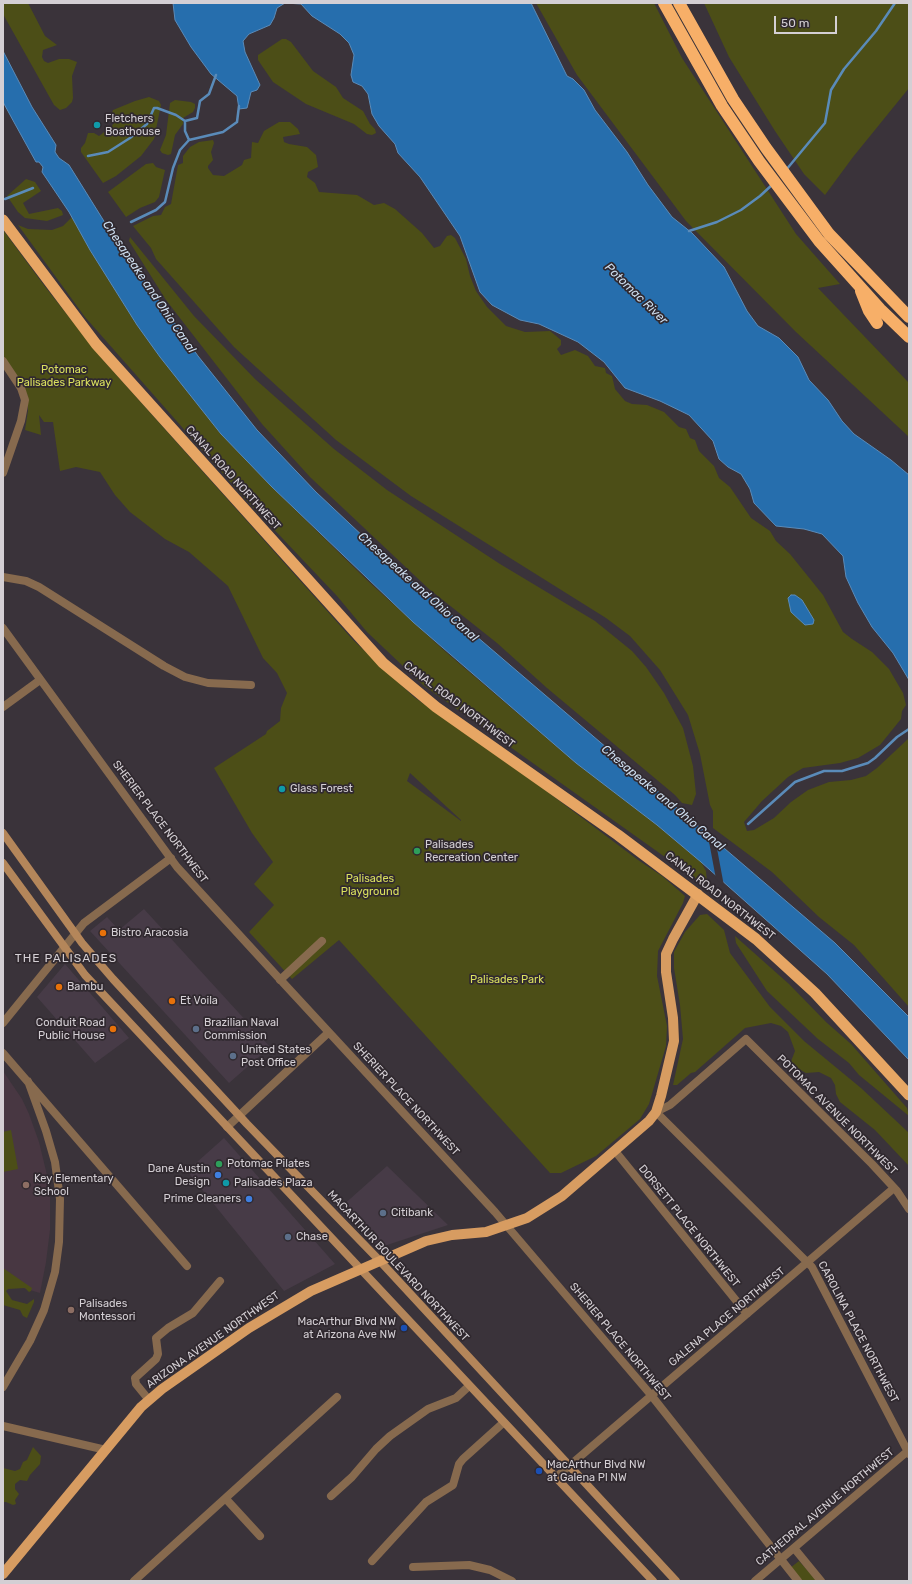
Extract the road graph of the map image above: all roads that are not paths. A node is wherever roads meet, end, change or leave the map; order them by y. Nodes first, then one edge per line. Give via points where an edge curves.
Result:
1 (664, 3) edge
2 (679, 3) edge
3 (3, 220) edge
4 (824, 237) junction
5 (857, 283) junction
6 (909, 317) edge
7 (877, 323) dead end
8 (909, 337) edge
9 (3, 361) edge
10 (3, 473) edge
11 (3, 577) edge
12 (3, 628) edge
13 (40, 680) junction
14 (251, 685) dead end
15 (3, 707) edge
16 (3, 833) edge
17 (171, 858) junction
18 (3, 862) edge
19 (698, 894) junction
20 (75, 933) junction
21 (322, 941) dead end
22 (64, 947) junction
23 (280, 980) junction
24 (3, 1023) edge
25 (328, 1033) junction
26 (746, 1039) joint
27 (3, 1053) edge
28 (28, 1081) junction
29 (909, 1095) edge
30 (656, 1112) junction
31 (239, 1115) junction
32 (227, 1127) junction
33 (615, 1151) junction
34 (894, 1188) junction
35 (909, 1209) edge
36 (508, 1226) junction
37 (379, 1260) junction
38 (808, 1262) junction
39 (187, 1266) dead end
40 (360, 1269) junction
41 (220, 1281) dead end
42 (747, 1314) junction
43 (469, 1386) junction
44 (3, 1388) edge
45 (651, 1395) junction
46 (337, 1397) dead end
47 (149, 1400) junction
48 (503, 1423) junction
49 (3, 1426) edge
50 (106, 1450) junction
51 (908, 1452) edge
52 (569, 1467) junction
53 (555, 1478) junction
54 (331, 1496) dead end
55 (226, 1499) junction
56 (260, 1536) dead end
57 (794, 1548) junction
58 (780, 1560) junction
59 (372, 1561) dead end
60 (413, 1567) dead end
61 (3, 1574) edge
62 (134, 1581) edge
63 (512, 1581) edge
64 (653, 1581) edge
65 (676, 1581) edge
66 (755, 1581) edge
67 (798, 1581) edge
68 (821, 1581) edge

1 - 4 highway via 722,106 759,161
2 - 4 highway via 733,100
3 - 19 highway, CANAL ROAD NORTHWEST via 96,344 383,663 442,711
4 - 5 highway
4 - 6 highway
5 - 7 highway
5 - 8 highway
9 - 10 street via 21,388 25,400 21,421
11 - 14 street via 26,581 44,590 185,677 208,683
12 - 13 street, SHERIER PLACE NORTHWEST
13 - 15 street
13 - 17 street, SHERIER PLACE NORTHWEST
16 - 20 main road, MACARTHUR BOULEVARD NORTHWEST
17 - 20 street via 84,922
17 - 23 street, SHERIER PLACE NORTHWEST via 202,896
18 - 22 main road
19 - 29 highway, CANAL ROAD NORTHWEST via 792,971
19 - 30 main road, ARIZONA AVENUE NORTHWEST via 670,944 665,960 674,1041
20 - 22 street
20 - 31 main road, MACARTHUR BOULEVARD NORTHWEST via 113,980
21 - 23 street
22 - 24 street
22 - 32 main road via 85,975
23 - 25 street, SHERIER PLACE NORTHWEST
25 - 31 street
25 - 36 street, SHERIER PLACE NORTHWEST
26 - 30 street, ARIZONA AVENUE NORTHWEST via 670,1105
26 - 34 street, POTOMAC AVENUE NORTHWEST
27 - 28 street
28 - 39 street
28 - 44 street via 48,1135 56,1167 60,1199 59,1242 55,1272 44,1310 30,1341
30 - 33 main road, ARIZONA AVENUE NORTHWEST
30 - 38 street, CAROLINA PLACE NORTHWEST
31 - 32 street
31 - 37 main road, MACARTHUR BOULEVARD NORTHWEST
32 - 40 main road
33 - 36 main road, ARIZONA AVENUE NORTHWEST via 549,1206
33 - 42 street, DORSETT PLACE NORTHWEST
34 - 35 street, POTOMAC AVENUE NORTHWEST
34 - 38 street, GALENA PLACE NORTHWEST
36 - 37 main road, ARIZONA AVENUE NORTHWEST via 482,1233 452,1235 431,1240
36 - 45 street, SHERIER PLACE NORTHWEST
37 - 40 main road, ARIZONA AVENUE NORTHWEST
37 - 52 main road, MACARTHUR BOULEVARD NORTHWEST
38 - 42 street, GALENA PLACE NORTHWEST
38 - 51 street, CAROLINA PLACE NORTHWEST
40 - 43 main road
40 - 47 main road, ARIZONA AVENUE NORTHWEST via 310,1291 273,1312
41 - 47 street via 193,1313 156,1338 157,1357 137,1376 135,1382
42 - 45 street, GALENA PLACE NORTHWEST
43 - 48 main road
43 - 54 street via 456,1398 428,1409 390,1436
45 - 52 street, GALENA PLACE NORTHWEST
45 - 58 street, SHERIER PLACE NORTHWEST
46 - 55 street
47 - 50 main road, ARIZONA AVENUE NORTHWEST via 136,1412
48 - 53 main road
48 - 59 street via 463,1459 453,1485 426,1502
49 - 50 street
50 - 61 main road, ARIZONA AVENUE NORTHWEST
51 - 57 street, CATHEDRAL AVENUE NORTHWEST
52 - 53 street, GALENA PLACE NORTHWEST
52 - 65 main road, MACARTHUR BOULEVARD NORTHWEST
53 - 64 main road
55 - 56 street
55 - 62 street
57 - 58 street, CATHEDRAL AVENUE NORTHWEST
57 - 68 street
58 - 66 street, CATHEDRAL AVENUE NORTHWEST
58 - 67 street, SHERIER PLACE NORTHWEST
60 - 63 street via 469,1565 490,1570

